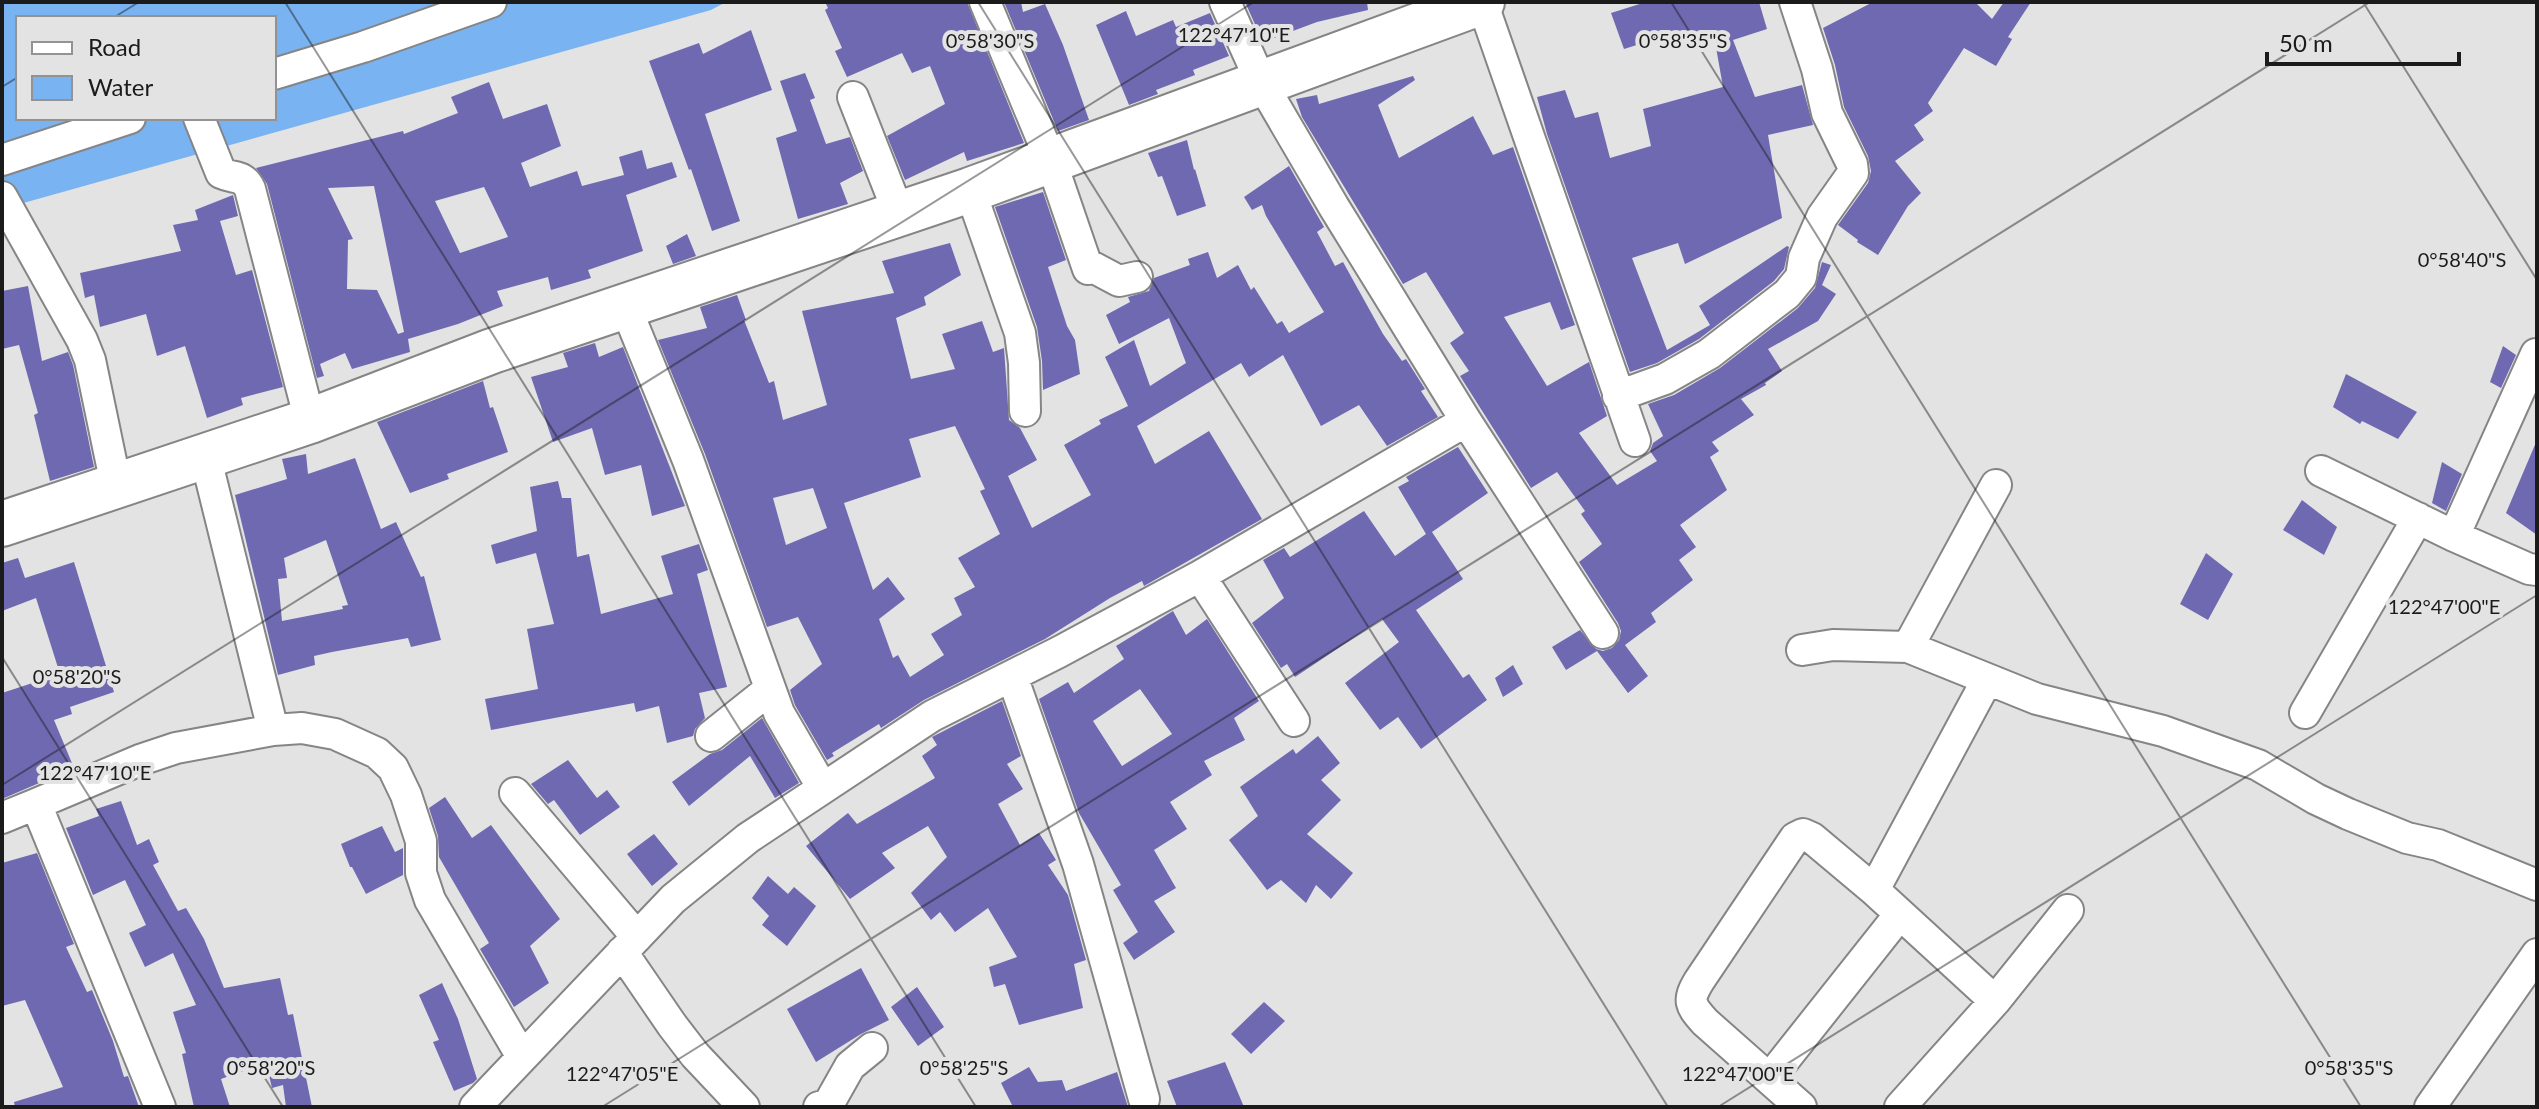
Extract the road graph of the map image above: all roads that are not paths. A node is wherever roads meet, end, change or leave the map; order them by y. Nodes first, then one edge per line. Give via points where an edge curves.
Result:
1 (491, 2) edge
2 (985, 2) edge
3 (1225, 2) edge
4 (1482, 2) edge
5 (1795, 2) edge
6 (276, 73) edge
7 (1261, 82) junction
8 (853, 97) dead end
9 (124, 120) edge
10 (200, 120) edge
11 (2, 160) edge
12 (1051, 161) junction
13 (970, 190) junction
14 (2, 197) edge
15 (899, 214) junction
16 (1137, 277) dead end
17 (626, 308) junction
18 (2536, 354) edge
19 (1618, 396) junction
20 (1025, 411) dead end
21 (310, 421) junction
22 (1466, 421) junction
23 (1635, 441) dead end
24 (205, 455) junction
25 (2321, 471) dead end
26 (116, 485) junction
27 (1996, 485) dead end
28 (2418, 518) junction
29 (2, 524) edge
30 (2454, 536) junction
31 (2537, 570) edge
32 (1200, 576) junction
33 (1603, 633) dead end
34 (1908, 647) junction
35 (1802, 650) dead end
36 (1012, 676) junction
37 (1987, 680) junction
38 (770, 689) junction
39 (2305, 713) dead end
40 (1294, 721) dead end
41 (273, 730) junction
42 (711, 736) dead end
43 (822, 787) junction
44 (515, 793) dead end
45 (36, 804) junction
46 (2, 818) edge
47 (2537, 885) edge
48 (1874, 890) junction
49 (2068, 910) dead end
50 (1900, 914) junction
51 (630, 945) junction
52 (2537, 954) edge
53 (1995, 1001) junction
54 (872, 1048) dead end
55 (522, 1057) junction
56 (1770, 1078) junction
57 (1139, 1086) dead end
58 (160, 1107) edge
59 (475, 1107) edge
60 (744, 1107) edge
61 (819, 1107) edge
62 (1801, 1107) edge
63 (1900, 1107) edge
64 (2430, 1107) edge

1 - 6 street
2 - 12 street
3 - 7 street
4 - 7 highway
4 - 19 street
5 - 19 street via 1827,113 1853,173 1822,217 1801,277 1787,294 1709,354 1665,379
7 - 12 highway
7 - 22 street
8 - 15 street
9 - 11 street
10 - 21 street via 221,173 241,177 250,189
12 - 13 highway
12 - 16 street via 1088,266 1119,281
13 - 15 highway
13 - 20 street via 1020,333
14 - 26 street via 90,360
15 - 17 highway
17 - 21 highway via 492,351
17 - 38 street via 688,460
18 - 30 street
19 - 23 street
21 - 24 highway
22 - 32 street
22 - 33 street
24 - 26 highway
24 - 41 street
25 - 28 street
26 - 29 highway
27 - 34 street
28 - 30 street
28 - 39 street
30 - 31 street
32 - 36 street
32 - 40 street
34 - 35 street via 1833,645
34 - 37 street
36 - 43 street via 932,716
36 - 57 street via 1078,864
37 - 47 street via 2037,699 2202,743 2258,765 2368,823
37 - 48 street
38 - 42 street
38 - 43 street
41 - 45 street via 176,748
41 - 55 street via 335,734 377,753 393,768 421,841 421,873 430,900
43 - 51 street via 709,868
44 - 51 street
45 - 46 street
45 - 58 street
48 - 50 street
48 - 56 street via 1812,838 1795,838 1691,994 1694,1010 1705,1022
49 - 53 street
50 - 53 street
50 - 56 street
51 - 55 street
51 - 60 street via 672,1025
52 - 64 street
53 - 63 street
54 - 61 street via 850,1066 828,1105
55 - 59 street
56 - 62 street

